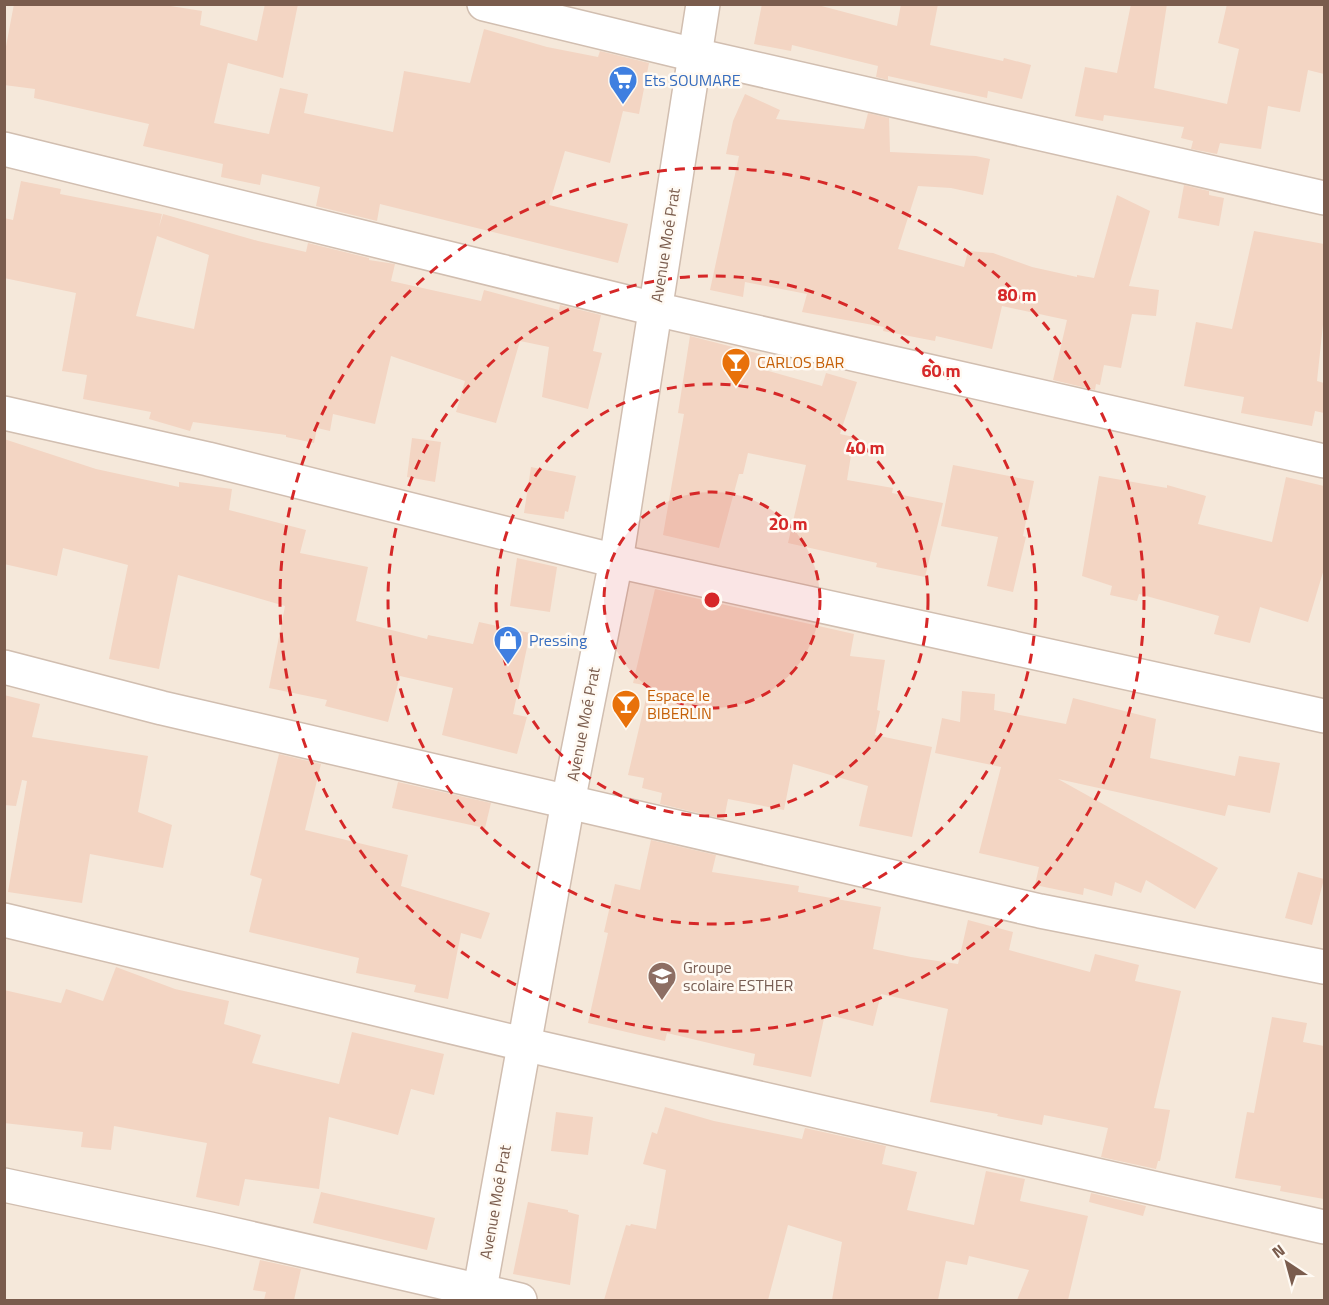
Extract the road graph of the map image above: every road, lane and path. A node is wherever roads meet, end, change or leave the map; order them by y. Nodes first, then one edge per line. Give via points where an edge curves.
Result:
1 (484, 4) edge
2 (703, 4) edge
3 (695, 55) junction
4 (4, 149) edge
5 (1324, 198) edge
6 (655, 309) junction
7 (4, 413) edge
8 (1324, 461) edge
9 (616, 561) junction
10 (4, 667) edge
11 (1324, 716) edge
12 (568, 802) junction
13 (4, 920) edge
14 (1324, 967) edge
15 (523, 1044) junction
16 (4, 1185) edge
17 (1324, 1227) edge
18 (479, 1296) edge
19 (520, 1300) edge

1 - 3 street
2 - 3 street, Avenue Moé Prat
3 - 5 street
3 - 6 street, Avenue Moé Prat
4 - 6 street
6 - 8 street
6 - 9 street, Avenue Moé Prat
7 - 9 street via 208,459
9 - 11 street
9 - 12 street, Avenue Moé Prat
10 - 12 street via 162,708
12 - 14 street via 1040,910
12 - 15 street, Avenue Moé Prat
13 - 15 street
15 - 17 street
15 - 18 street, Avenue Moé Prat
16 - 18 street via 210,1229
18 - 19 street

